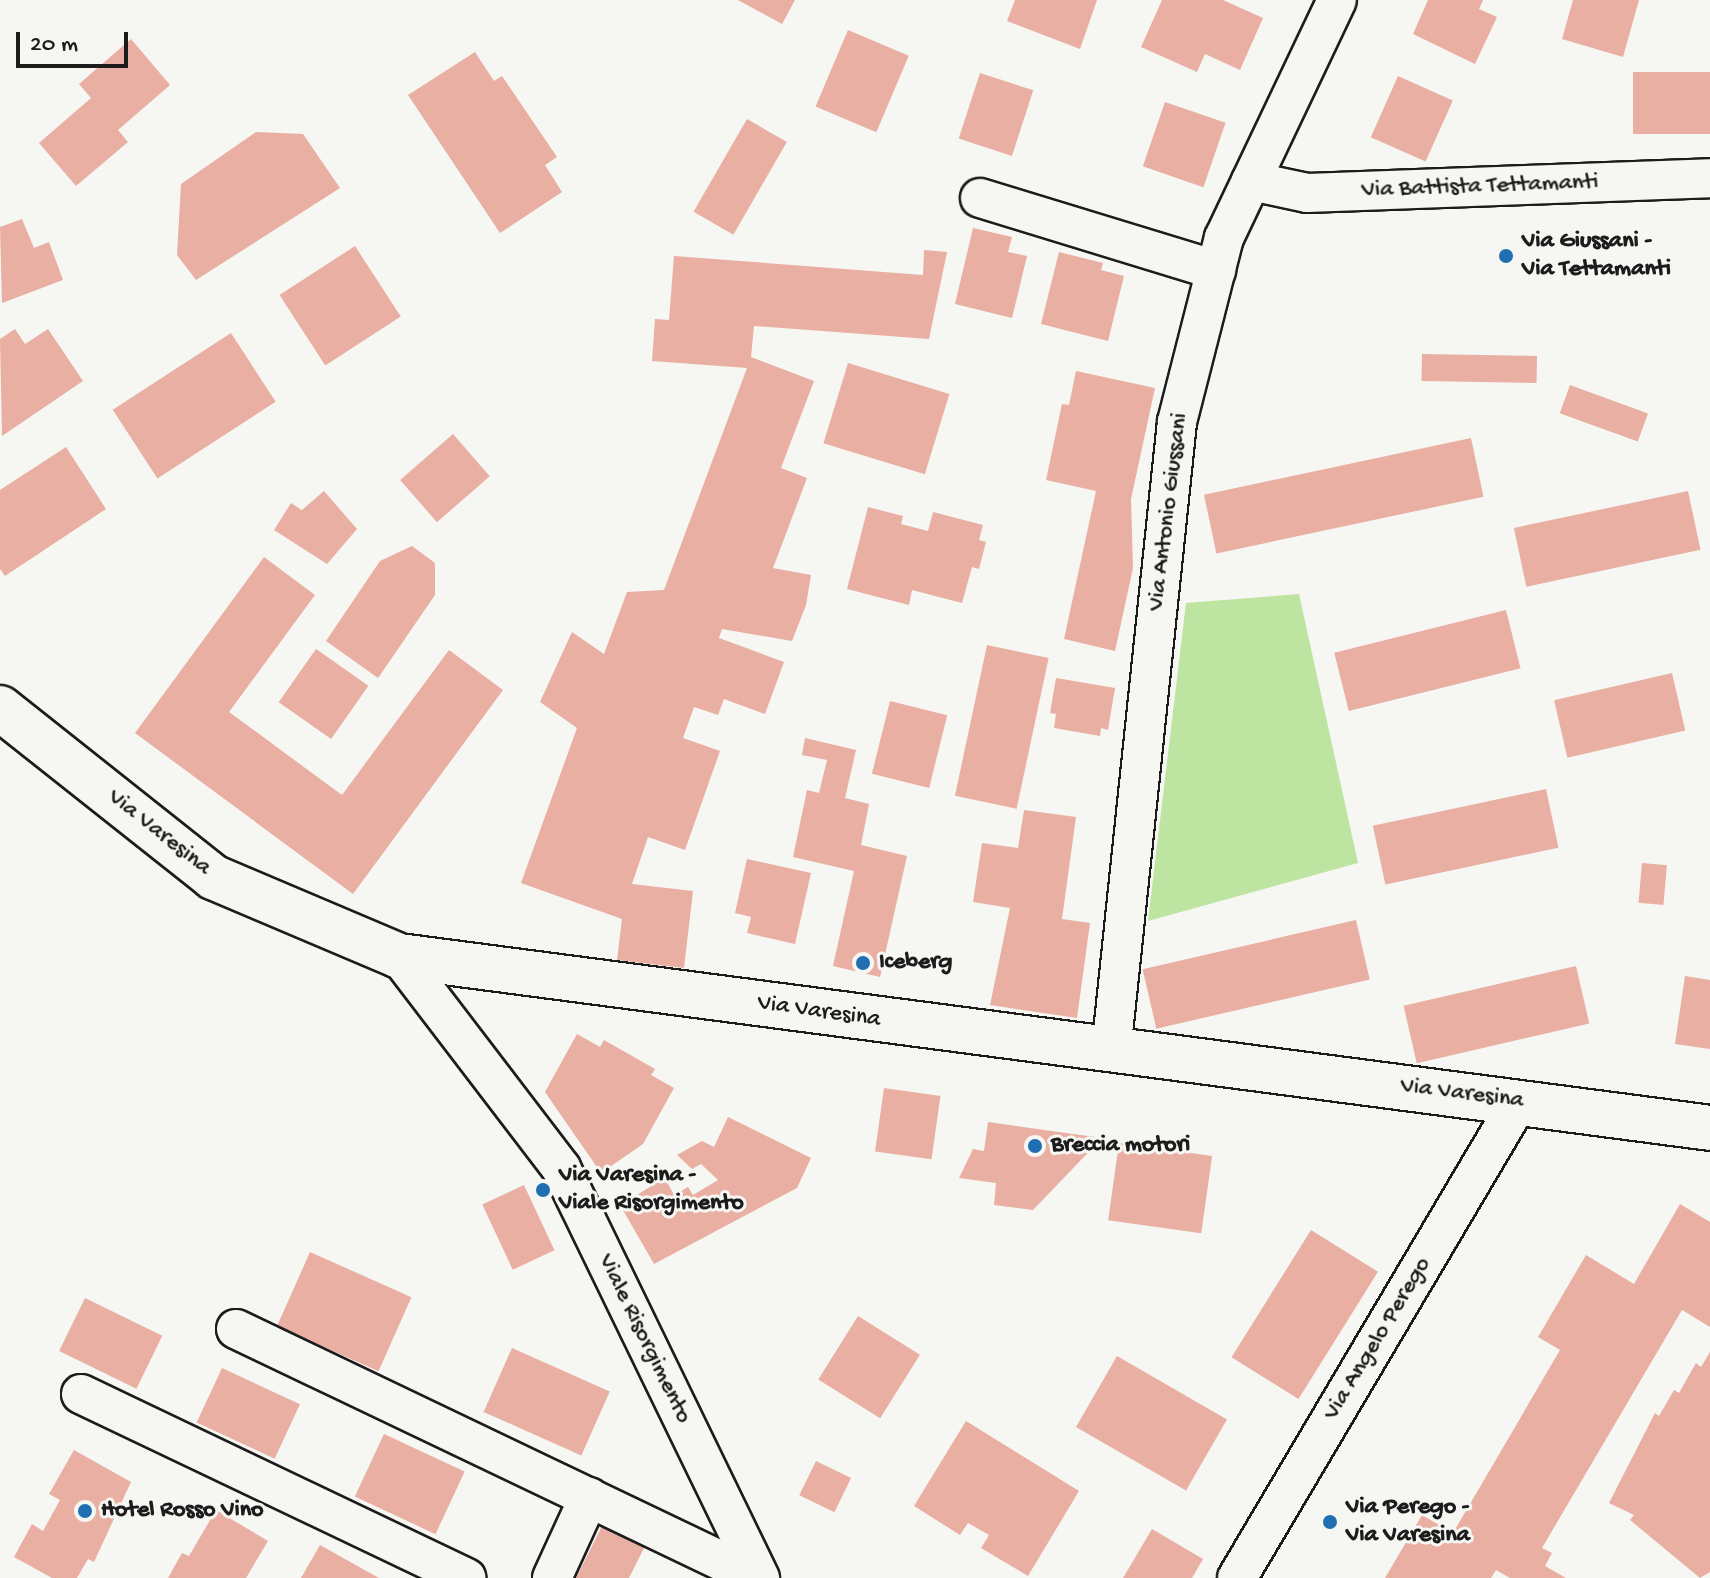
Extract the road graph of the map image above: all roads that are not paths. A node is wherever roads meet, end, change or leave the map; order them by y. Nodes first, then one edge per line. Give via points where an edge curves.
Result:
1 (1337, 0) edge
2 (1710, 178) edge
3 (1251, 181) junction
4 (980, 198) dead end
5 (1216, 270) junction
6 (2, 712) edge
7 (399, 956) junction
8 (1111, 1052) junction
9 (1519, 1101) junction
10 (1710, 1128) edge
11 (236, 1329) dead end
12 (81, 1394) dead end
13 (589, 1497) junction
14 (466, 1578) edge
15 (552, 1578) edge
16 (759, 1578) edge
17 (1237, 1578) edge

1 - 3 street, Via Antonio Giussani
2 - 3 street, Via Battista Tettamanti via 1307,193
3 - 5 street, Via Antonio Giussani via 1224,238
4 - 5 street
5 - 8 street, Via Antonio Giussani via 1177,422
6 - 7 main road, Via Varesina via 213,877
7 - 8 main road, Via Varesina
7 - 16 street, Viale Risorgimento via 561,1168
8 - 9 main road, Via Varesina
9 - 10 main road, Via Varesina
9 - 17 street, Via Angelo Perego
11 - 13 street
12 - 14 street
13 - 15 street
13 - 16 street

